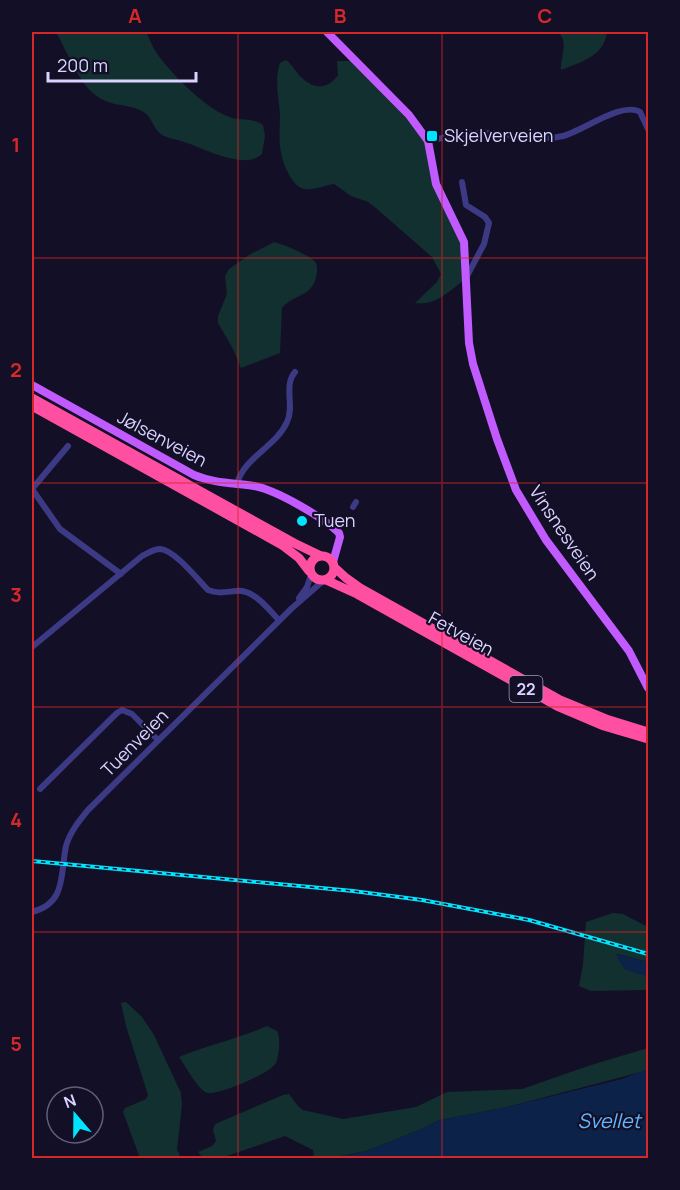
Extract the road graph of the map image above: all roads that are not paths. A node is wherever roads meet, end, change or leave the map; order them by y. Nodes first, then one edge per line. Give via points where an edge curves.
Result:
1 (332, 33) edge
2 (648, 129) edge
3 (428, 141) junction
4 (462, 182) dead end
5 (467, 276) junction
6 (295, 372) dead end
7 (32, 384) edge
8 (32, 398) edge
9 (32, 406) edge
10 (68, 446) dead end
11 (237, 484) junction
12 (32, 490) edge
13 (339, 541) junction
14 (322, 556) junction
15 (334, 565) junction
16 (310, 573) junction
17 (121, 574) junction
18 (325, 580) junction
19 (291, 609) junction
20 (279, 620) junction
21 (32, 647) edge
22 (648, 688) edge
23 (648, 732) edge
24 (648, 739) edge
25 (158, 741) junction
26 (40, 789) dead end
27 (32, 912) edge

1 - 3 main road, Vinsnesveien via 409,115
2 - 3 street via 640,112 629,109 554,138 478,133
3 - 5 main road, Vinsnesveien via 438,190 464,242
4 - 5 street via 466,205 489,224 484,244
5 - 22 main road, Vinsnesveien via 471,357 516,490 546,540 629,651
6 - 11 street via 289,383 291,408 287,424 241,471
7 - 11 main road, Jølsenveien via 194,475
8 - 14 highway, 22
9 - 16 highway, 22 via 282,545
10 - 12 street
11 - 13 main road, Jølsenveien via 281,496 338,531
12 - 17 street via 60,529
13 - 14 main road
13 - 15 main road
14 - 15 highway, 22
14 - 16 highway via 312,560
15 - 18 highway via 333,575
15 - 23 highway, Fetveien / 22 via 360,588 560,700
16 - 18 highway, 22 via 316,580
16 - 19 street, Tuenveien via 307,587
17 - 20 street via 146,554 164,550 208,590 244,591
17 - 21 street
18 - 19 street, Tuenveien
18 - 24 highway, Fetveien / 22 via 557,706
19 - 20 street, Tuenveien
20 - 25 street, Tuenveien
25 - 26 street via 132,714 117,712
25 - 27 street, Tuenveien via 80,819 66,846 59,890 53,901

